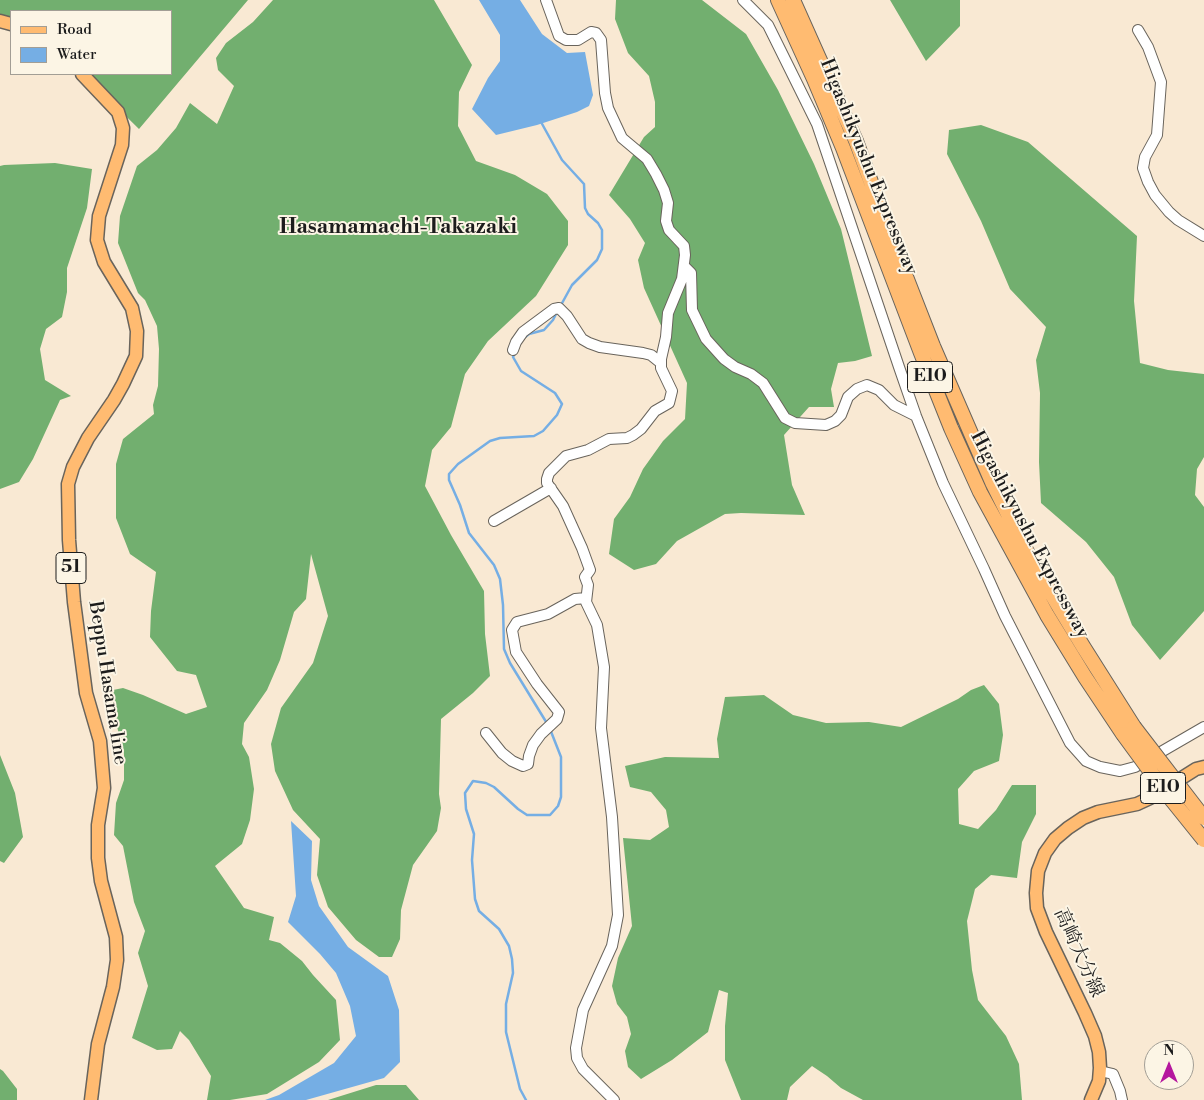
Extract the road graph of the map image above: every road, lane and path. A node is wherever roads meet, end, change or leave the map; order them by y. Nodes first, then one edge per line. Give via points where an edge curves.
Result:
1 (546, 0) edge
2 (742, 0) edge
3 (778, 0) edge
4 (793, 0) edge
5 (1138, 30) dead end
6 (83, 75) edge
7 (1204, 236) edge
8 (684, 266) junction
9 (513, 350) dead end
10 (661, 363) junction
11 (916, 416) junction
12 (551, 488) junction
13 (494, 521) dead end
14 (586, 598) junction
15 (1204, 727) edge
16 (1129, 730) junction
17 (486, 733) dead end
18 (1204, 767) edge
19 (1204, 818) edge
20 (1204, 840) edge
21 (1100, 1070) junction
22 (91, 1100) edge
23 (614, 1100) edge
24 (1091, 1100) edge
25 (1122, 1100) edge

1 - 8 street via 559,36 578,40 591,32 602,40 608,108 622,138 647,160 664,190 668,203 668,230 684,246
2 - 11 street via 768,25 817,124
3 - 16 highway, Higashikyushu Expressway / E10 via 843,148 921,353 980,492 1084,677
4 - 16 highway, Higashikyushu Expressway / E10 via 856,141 933,346 992,482 1027,552
5 - 7 street via 1162,82 1156,135 1143,168 1155,195 1169,212
6 - 22 main road, Beppu Hasama line / 51 via 118,112 122,128 122,145 99,216 96,240 104,262 132,308 137,331 136,356 130,370 76,460 68,484 74,602 86,693 100,741 104,788 98,825 98,858 116,937 117,960 98,1044
8 - 10 street via 682,280 668,313
8 - 11 street via 691,273 692,310 706,339 724,359 763,383 786,418 794,423 826,426 840,415 848,397 867,385
9 - 10 street via 522,332 554,308 559,308 582,339 589,343 651,355
10 - 12 street via 672,391 668,403 655,411 633,435 609,439 588,450 566,456 549,473 547,483
11 - 15 street via 1005,616 1070,743 1086,761 1100,768 1120,771 1135,767
12 - 13 street
12 - 14 street via 590,570 585,577 588,584
14 - 17 street via 548,614 517,622 512,630 516,652 559,712 557,719 534,745 528,764 523,766 512,762
14 - 23 street via 597,625 604,667 601,728 612,817 618,916 612,946 583,1010 576,1048 583,1069
16 - 19 highway, Higashikyushu Expressway / E10, bridge
16 - 20 highway, Higashikyushu Expressway / E10, bridge
18 - 21 main road, 高崎大分線 via 1190,772 1144,801 1083,818 1055,839 1038,871 1037,908 1095,1036
21 - 24 main road, 高崎大分線
21 - 25 street via 1113,1074

